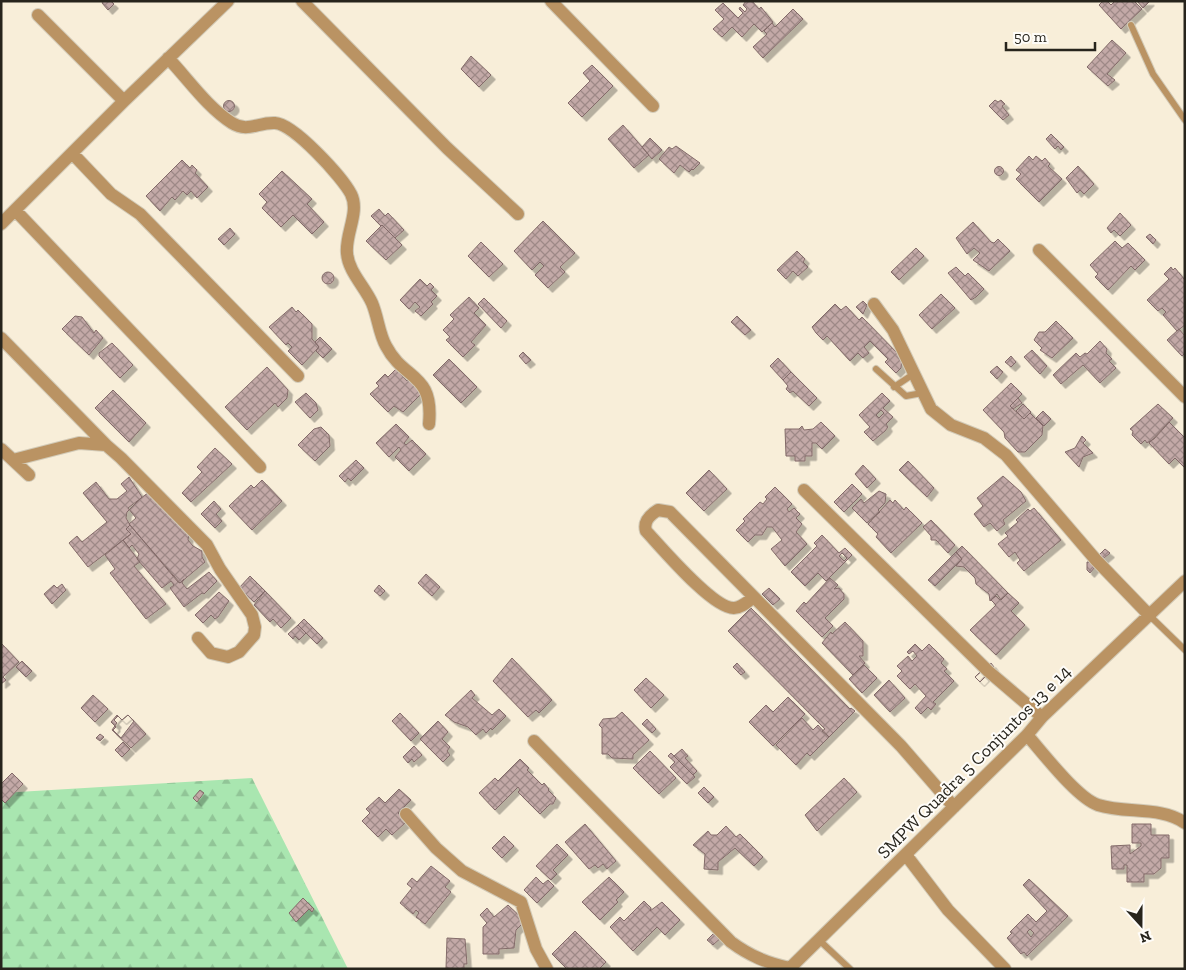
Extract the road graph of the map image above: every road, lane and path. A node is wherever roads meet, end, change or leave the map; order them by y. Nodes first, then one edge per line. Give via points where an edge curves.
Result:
1 (228, 1) edge
2 (302, 1) edge
3 (551, 1) edge
4 (38, 15) dead end
5 (1131, 25) dead end
6 (168, 58) junction
7 (124, 101) junction
8 (653, 106) dead end
9 (1185, 120) edge
10 (72, 153) junction
11 (15, 210) junction
12 (518, 214) dead end
13 (1, 224) edge
14 (1039, 250) dead end
15 (874, 304) dead end
16 (1, 338) edge
17 (876, 368) dead end
18 (915, 374) junction
19 (298, 376) dead end
20 (894, 387) junction
21 (922, 392) junction
22 (1185, 397) edge
23 (430, 424) dead end
24 (106, 445) junction
25 (1, 449) edge
26 (13, 460) junction
27 (260, 467) dead end
28 (29, 475) dead end
29 (804, 490) dead end
30 (1185, 581) edge
31 (754, 597) junction
32 (1150, 616) junction
33 (198, 638) dead end
34 (1185, 650) edge
35 (1042, 717) junction
36 (1027, 735) junction
37 (534, 741) dead end
38 (954, 807) junction
39 (406, 814) dead end
40 (1185, 823) edge
41 (906, 855) junction
42 (819, 940) junction
43 (789, 968) edge
44 (547, 969) edge
45 (850, 969) edge
46 (1005, 969) edge

1 - 6 street
2 - 12 street via 440,141
3 - 8 street
4 - 7 street
5 - 9 lane via 1153,74
6 - 7 street
6 - 23 street via 232,123 244,128 284,124 342,180 354,202 346,244 347,256 372,302 386,346 427,392
7 - 10 street
10 - 11 street
10 - 19 street via 111,194 149,223
11 - 13 street
11 - 27 street
14 - 22 street
15 - 18 street via 893,330
16 - 24 street
17 - 20 lane
18 - 20 lane
18 - 21 street
20 - 21 lane via 906,396
21 - 32 street via 940,418 984,438 1006,455 1096,560
24 - 26 street via 79,443
24 - 33 street via 207,545 252,615 254,635 239,652 228,658 211,653
25 - 26 street
26 - 28 street
29 - 35 street via 981,664
30 - 32 street, SMPW Quadra 5 Conjuntos 13 e 14
31 - 31 street via 670,512 658,510 651,515 646,522 646,531 714,599 736,609
31 - 38 street via 901,746
32 - 34 lane
32 - 35 street, SMPW Quadra 5 Conjuntos 13 e 14
35 - 36 street, SMPW Quadra 5 Conjuntos 13 e 14
36 - 38 street, SMPW Quadra 5 Conjuntos 13 e 14
36 - 40 street via 1080,794 1096,804 1167,815
37 - 43 street via 731,942 751,956
38 - 41 street, SMPW Quadra 5 Conjuntos 13 e 14
39 - 44 street via 462,871 521,902 530,934
41 - 42 street, SMPW Quadra 5 Conjuntos 13 e 14
41 - 46 street via 948,910
42 - 43 street, SMPW Quadra 5 Conjuntos 13 e 14
42 - 45 lane

